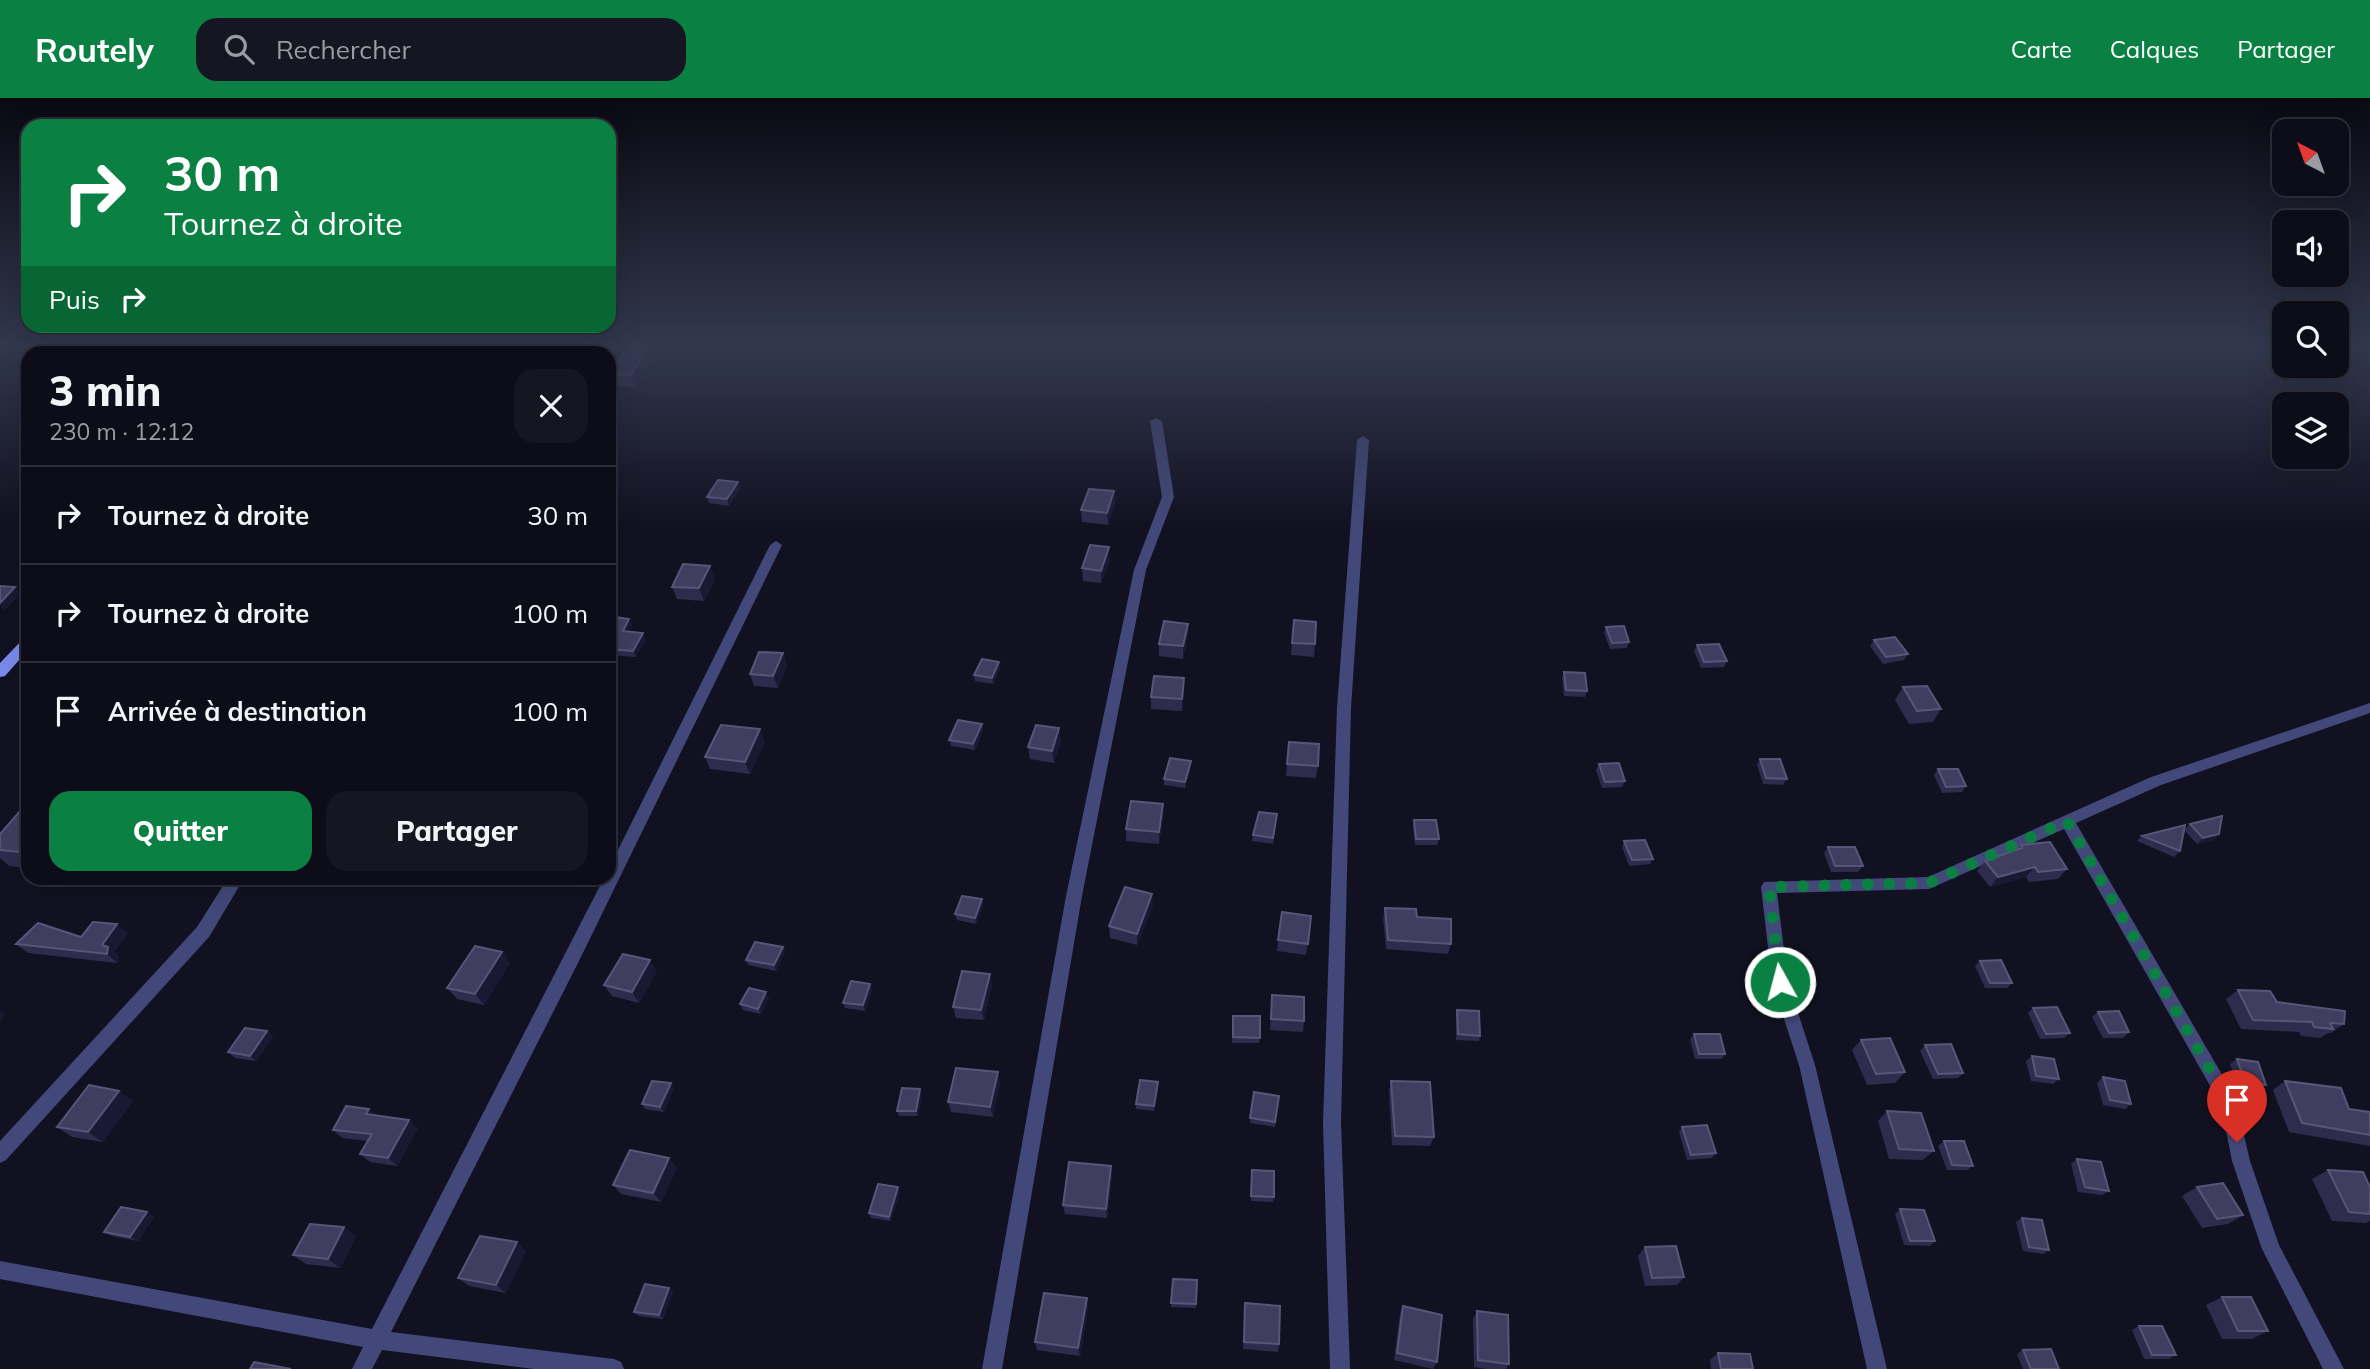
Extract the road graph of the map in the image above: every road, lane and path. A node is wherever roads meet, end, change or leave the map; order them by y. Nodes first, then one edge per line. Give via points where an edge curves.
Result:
1 (1156, 421) dead end
2 (1363, 440) dead end
3 (776, 545) dead end
4 (21, 649) edge
5 (0, 671) edge
6 (2370, 708) edge
7 (2067, 821) junction
8 (616, 869) edge
9 (233, 885) edge
10 (608, 885) edge
11 (0, 1154) edge
12 (0, 1270) edge
13 (377, 1340) junction
14 (362, 1369) edge
15 (614, 1369) edge
16 (992, 1369) edge
17 (1339, 1369) edge
18 (1877, 1369) edge
19 (2334, 1369) edge

1 - 16 street via 1168,497 1140,570 1082,855
2 - 17 street via 1343,708 1332,1123
3 - 8 street
4 - 5 main road
6 - 7 street via 2156,781
7 - 18 street via 1929,883 1769,887 1780,982 1807,1065
7 - 19 street via 2229,1103 2241,1161 2271,1249
9 - 11 street via 204,932
10 - 13 street
12 - 13 street
13 - 14 street
13 - 15 street

